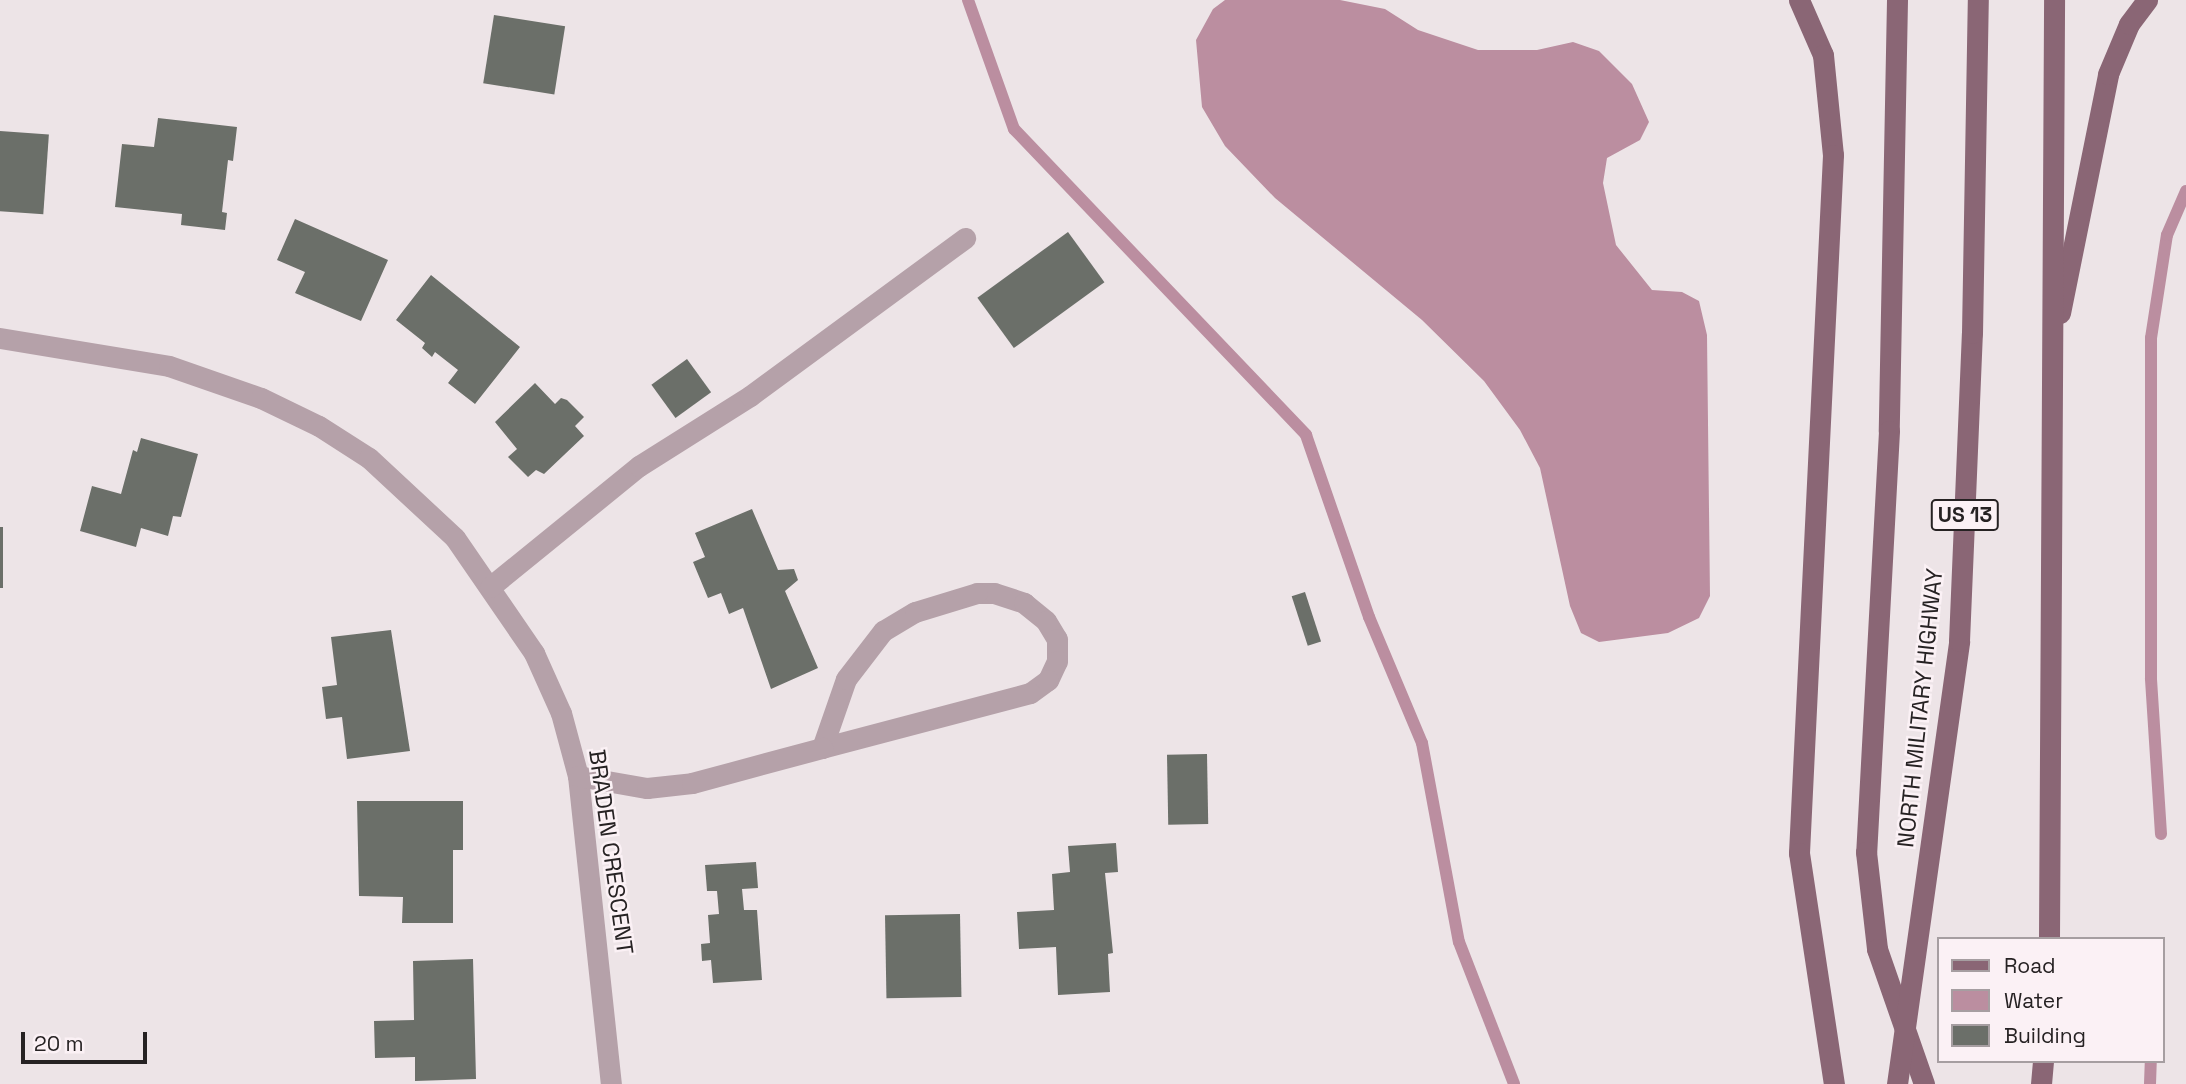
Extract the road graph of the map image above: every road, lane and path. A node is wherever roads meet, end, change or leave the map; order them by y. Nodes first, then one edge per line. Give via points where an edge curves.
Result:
1 (1799, 0) edge
2 (1897, 0) edge
3 (1978, 0) edge
4 (2054, 0) edge
5 (2147, 0) edge
6 (965, 238) dead end
7 (0, 338) edge
8 (2050, 359) junction
9 (490, 587) junction
10 (822, 748) junction
11 (578, 776) junction
12 (2049, 937) edge
13 (1903, 1027) junction
14 (2043, 1063) edge
15 (611, 1084) edge
16 (1834, 1084) edge
17 (1896, 1084) edge
18 (1924, 1084) edge
19 (2041, 1084) edge

1 - 16 main road via 1823,55 1833,155 1799,853
2 - 13 main road via 1889,431 1866,852 1877,949
3 - 13 main road, NORTH MILITARY HIGHWAY / US 13 via 1972,333 1959,641
4 - 8 main road
5 - 8 main road via 2129,24 2108,74
6 - 9 street via 750,396 639,466
7 - 9 street, BRADEN CRESCENT via 169,366 261,398 319,426 403,486 455,538
8 - 12 main road
9 - 11 street, BRADEN CRESCENT via 534,653 561,713
10 - 10 street via 1030,693 1048,680 1057,660 1057,639 1046,621 1024,603 994,593 977,593 915,612 883,631 857,659
10 - 11 street via 692,783 659,787
11 - 15 street, BRADEN CRESCENT
13 - 17 main road, NORTH MILITARY HIGHWAY / US 13
13 - 18 main road
14 - 19 main road

